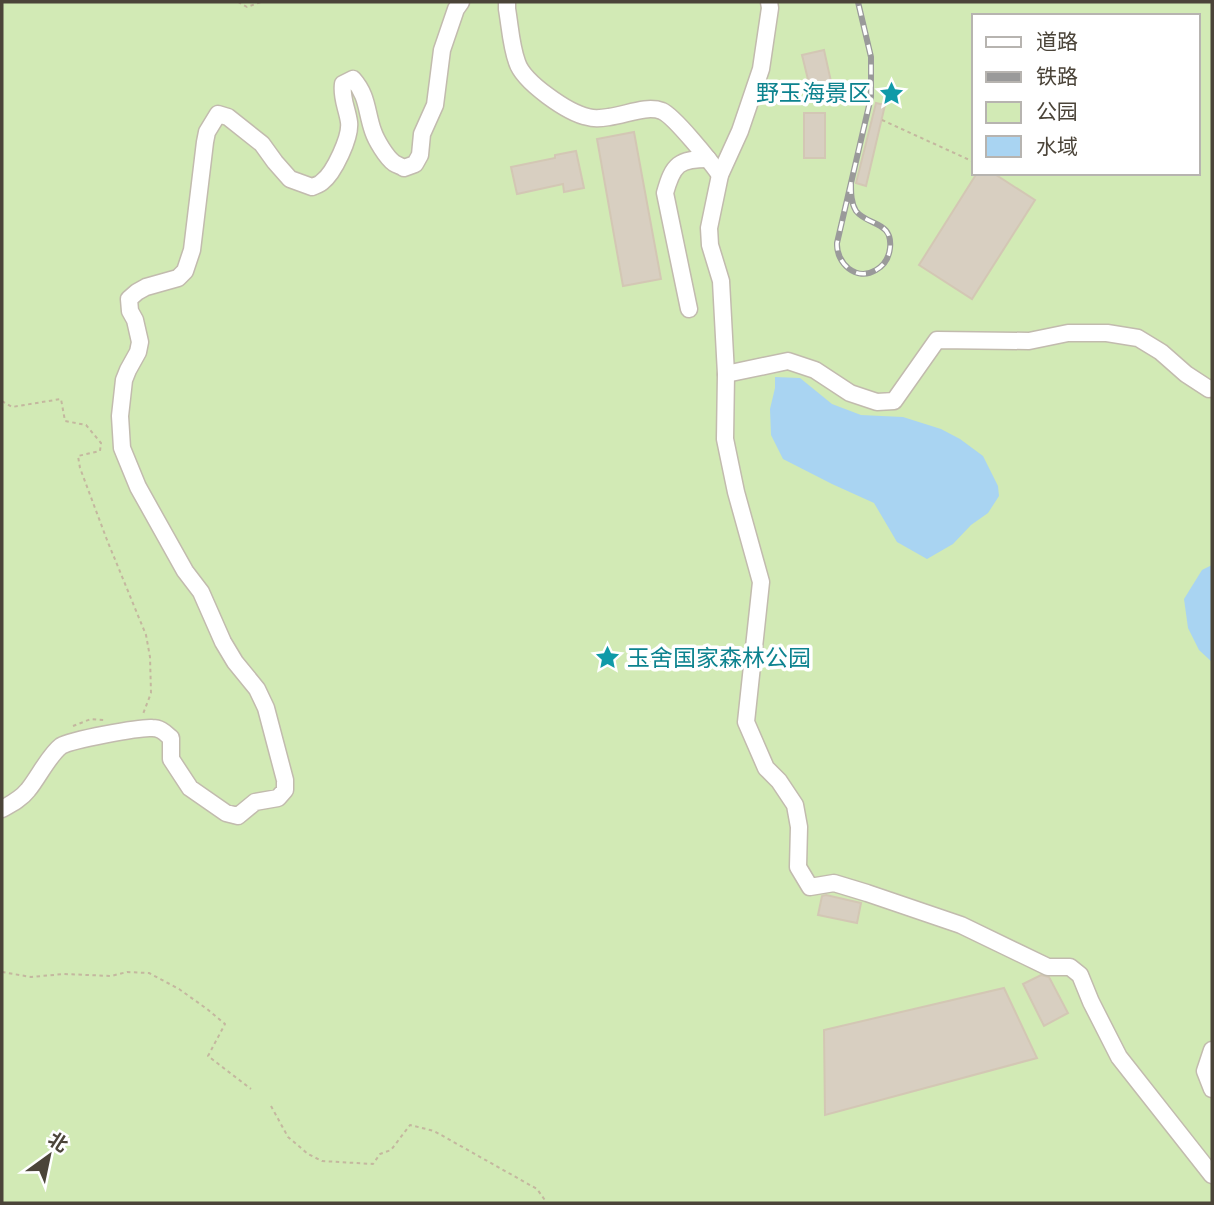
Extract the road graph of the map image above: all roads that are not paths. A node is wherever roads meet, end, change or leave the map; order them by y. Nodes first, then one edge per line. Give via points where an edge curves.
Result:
1 (461, 2) edge
2 (508, 2) edge
3 (769, 2) edge
4 (708, 159) junction
5 (720, 175) junction
6 (689, 309) dead end
7 (726, 374) junction
8 (1212, 388) edge
9 (2, 809) edge
10 (1212, 1050) edge
11 (1212, 1089) edge
12 (1212, 1175) edge

1 - 9 street via 442,50 435,105 415,164 404,168 386,154 353,79 343,84 342,94 348,135 329,175 312,187 290,179 262,144 218,114 207,132 192,250 185,271 129,299 140,341 124,380 122,448 138,487 201,592 223,642 257,689 266,708 285,790 278,798 255,803 237,816 226,813 190,788 171,760 171,738 153,728 58,748 27,792
2 - 4 street via 517,63 539,89 588,117 653,109 665,112
3 - 5 street via 761,69
4 - 5 street
4 - 6 street via 687,159 676,167 665,193
5 - 7 street via 709,228 721,281
7 - 8 street via 788,361 815,370 850,393 877,402 894,401 937,340 1029,341 1068,333 1107,333 1138,338
7 - 12 street via 725,439 761,582 746,722 766,768 795,805 798,867 810,887 834,883 867,892 961,925 1048,967 1070,967 1080,975 1119,1057
10 - 11 street via 1205,1071

